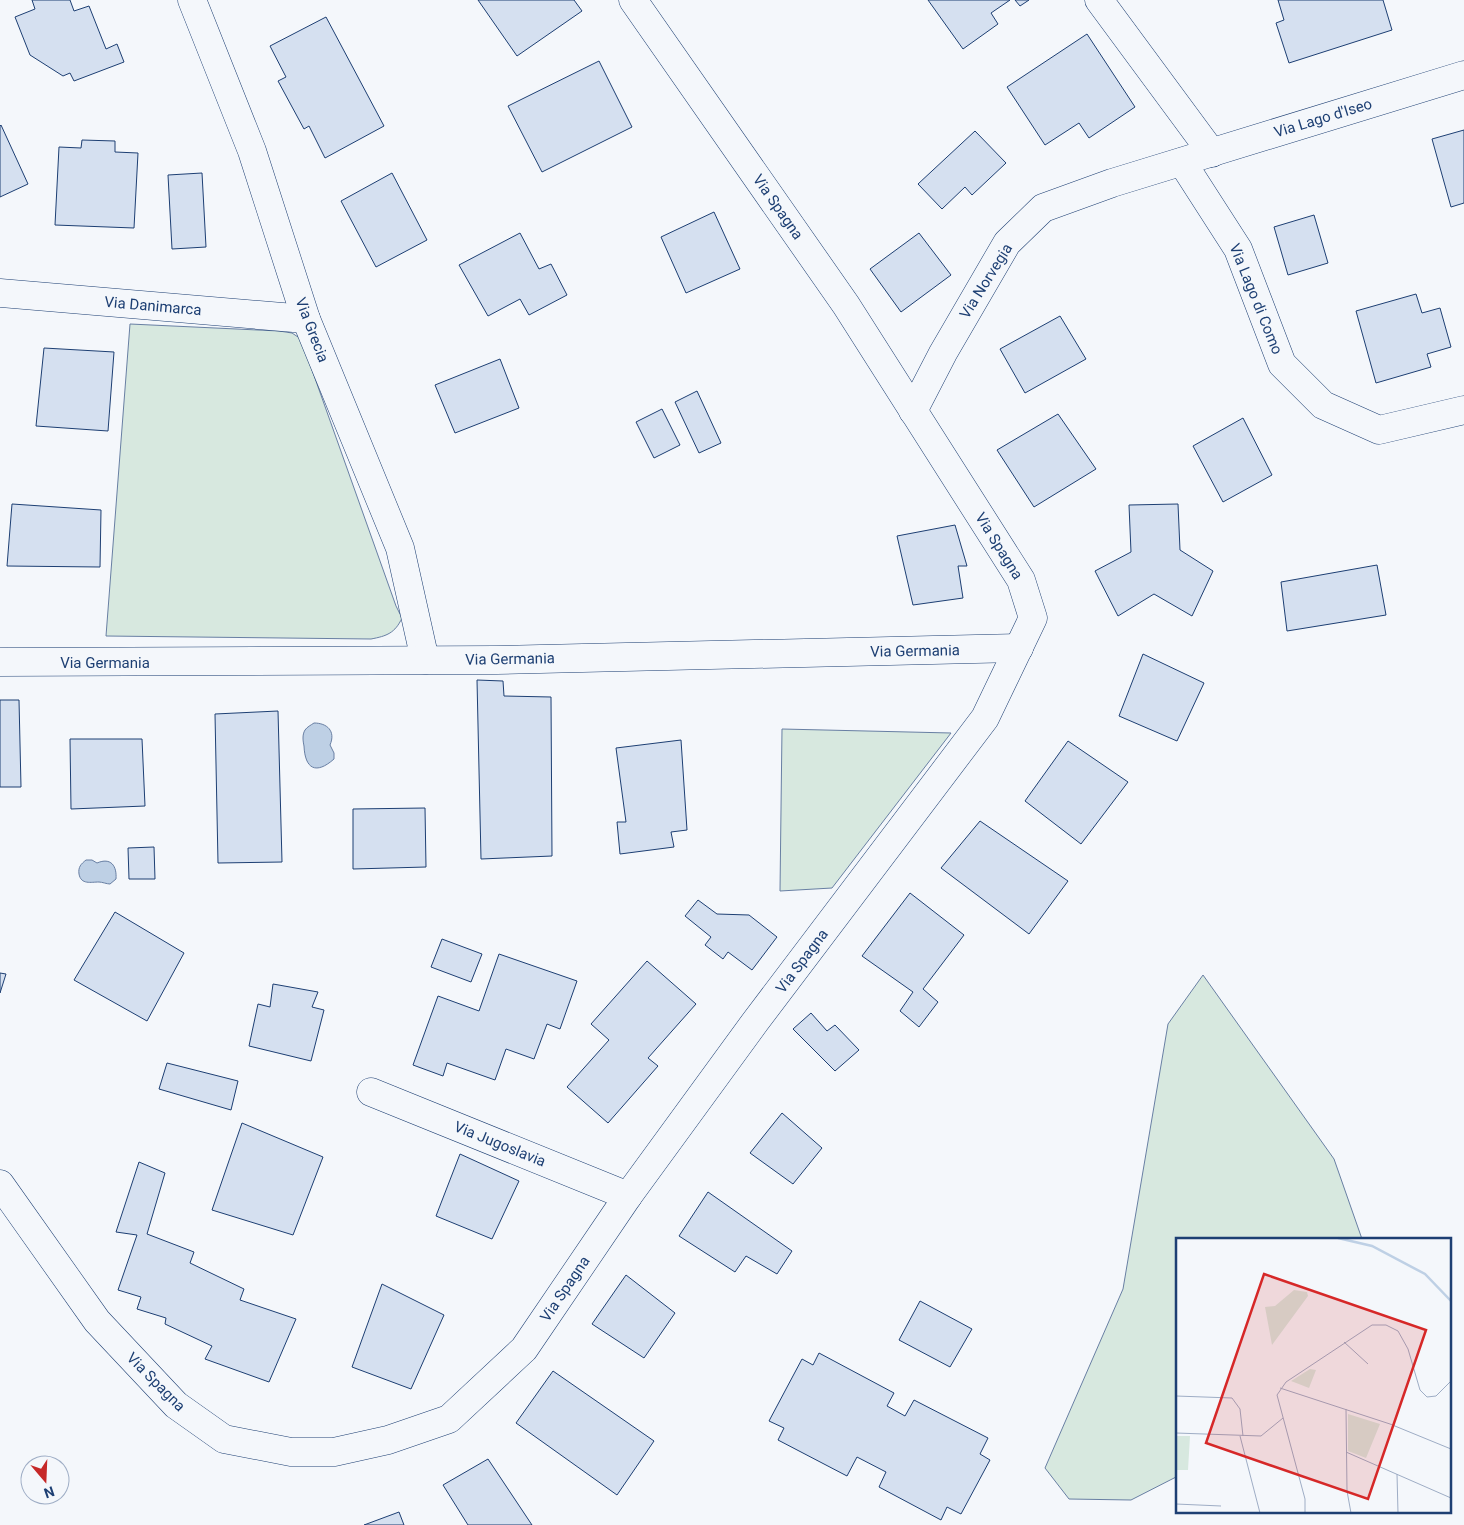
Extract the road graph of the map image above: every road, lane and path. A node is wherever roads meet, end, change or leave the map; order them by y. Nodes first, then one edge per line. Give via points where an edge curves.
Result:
1 (192, 0) edge
2 (633, 0) edge
3 (1099, 0) edge
4 (1464, 74) edge
5 (1212, 153) junction
6 (1182, 162) junction
7 (0, 293) edge
8 (306, 319) junction
9 (1464, 410) edge
10 (914, 411) junction
11 (1019, 648) junction
12 (426, 660) junction
13 (0, 662) edge
14 (371, 1092) dead end
15 (0, 1184) edge
16 (628, 1196) junction

1 - 8 street, Via Grecia via 252,152
2 - 10 street, Via Spagna via 846,304
3 - 5 street
4 - 5 street, Via Lago d'Iseo
5 - 6 street, Via Lago d'Iseo
6 - 9 street, Via Lago di Como via 1238,249 1282,364 1323,405 1379,430
6 - 10 street, Via Norvegia via 1043,208 1007,243 942,352
7 - 8 street, Via Danimarca
8 - 12 street, Via Grecia via 400,548
10 - 11 street, Via Spagna via 1021,580 1033,618
11 - 12 street, Via Germania
11 - 16 street, Via Spagna via 986,718 761,1014
12 - 13 street, Via Germania
14 - 16 street, Via Jugoslavia
15 - 16 street, Via Spagna via 97,1321 176,1405 224,1439 291,1452 334,1452 388,1440 449,1419 524,1349

